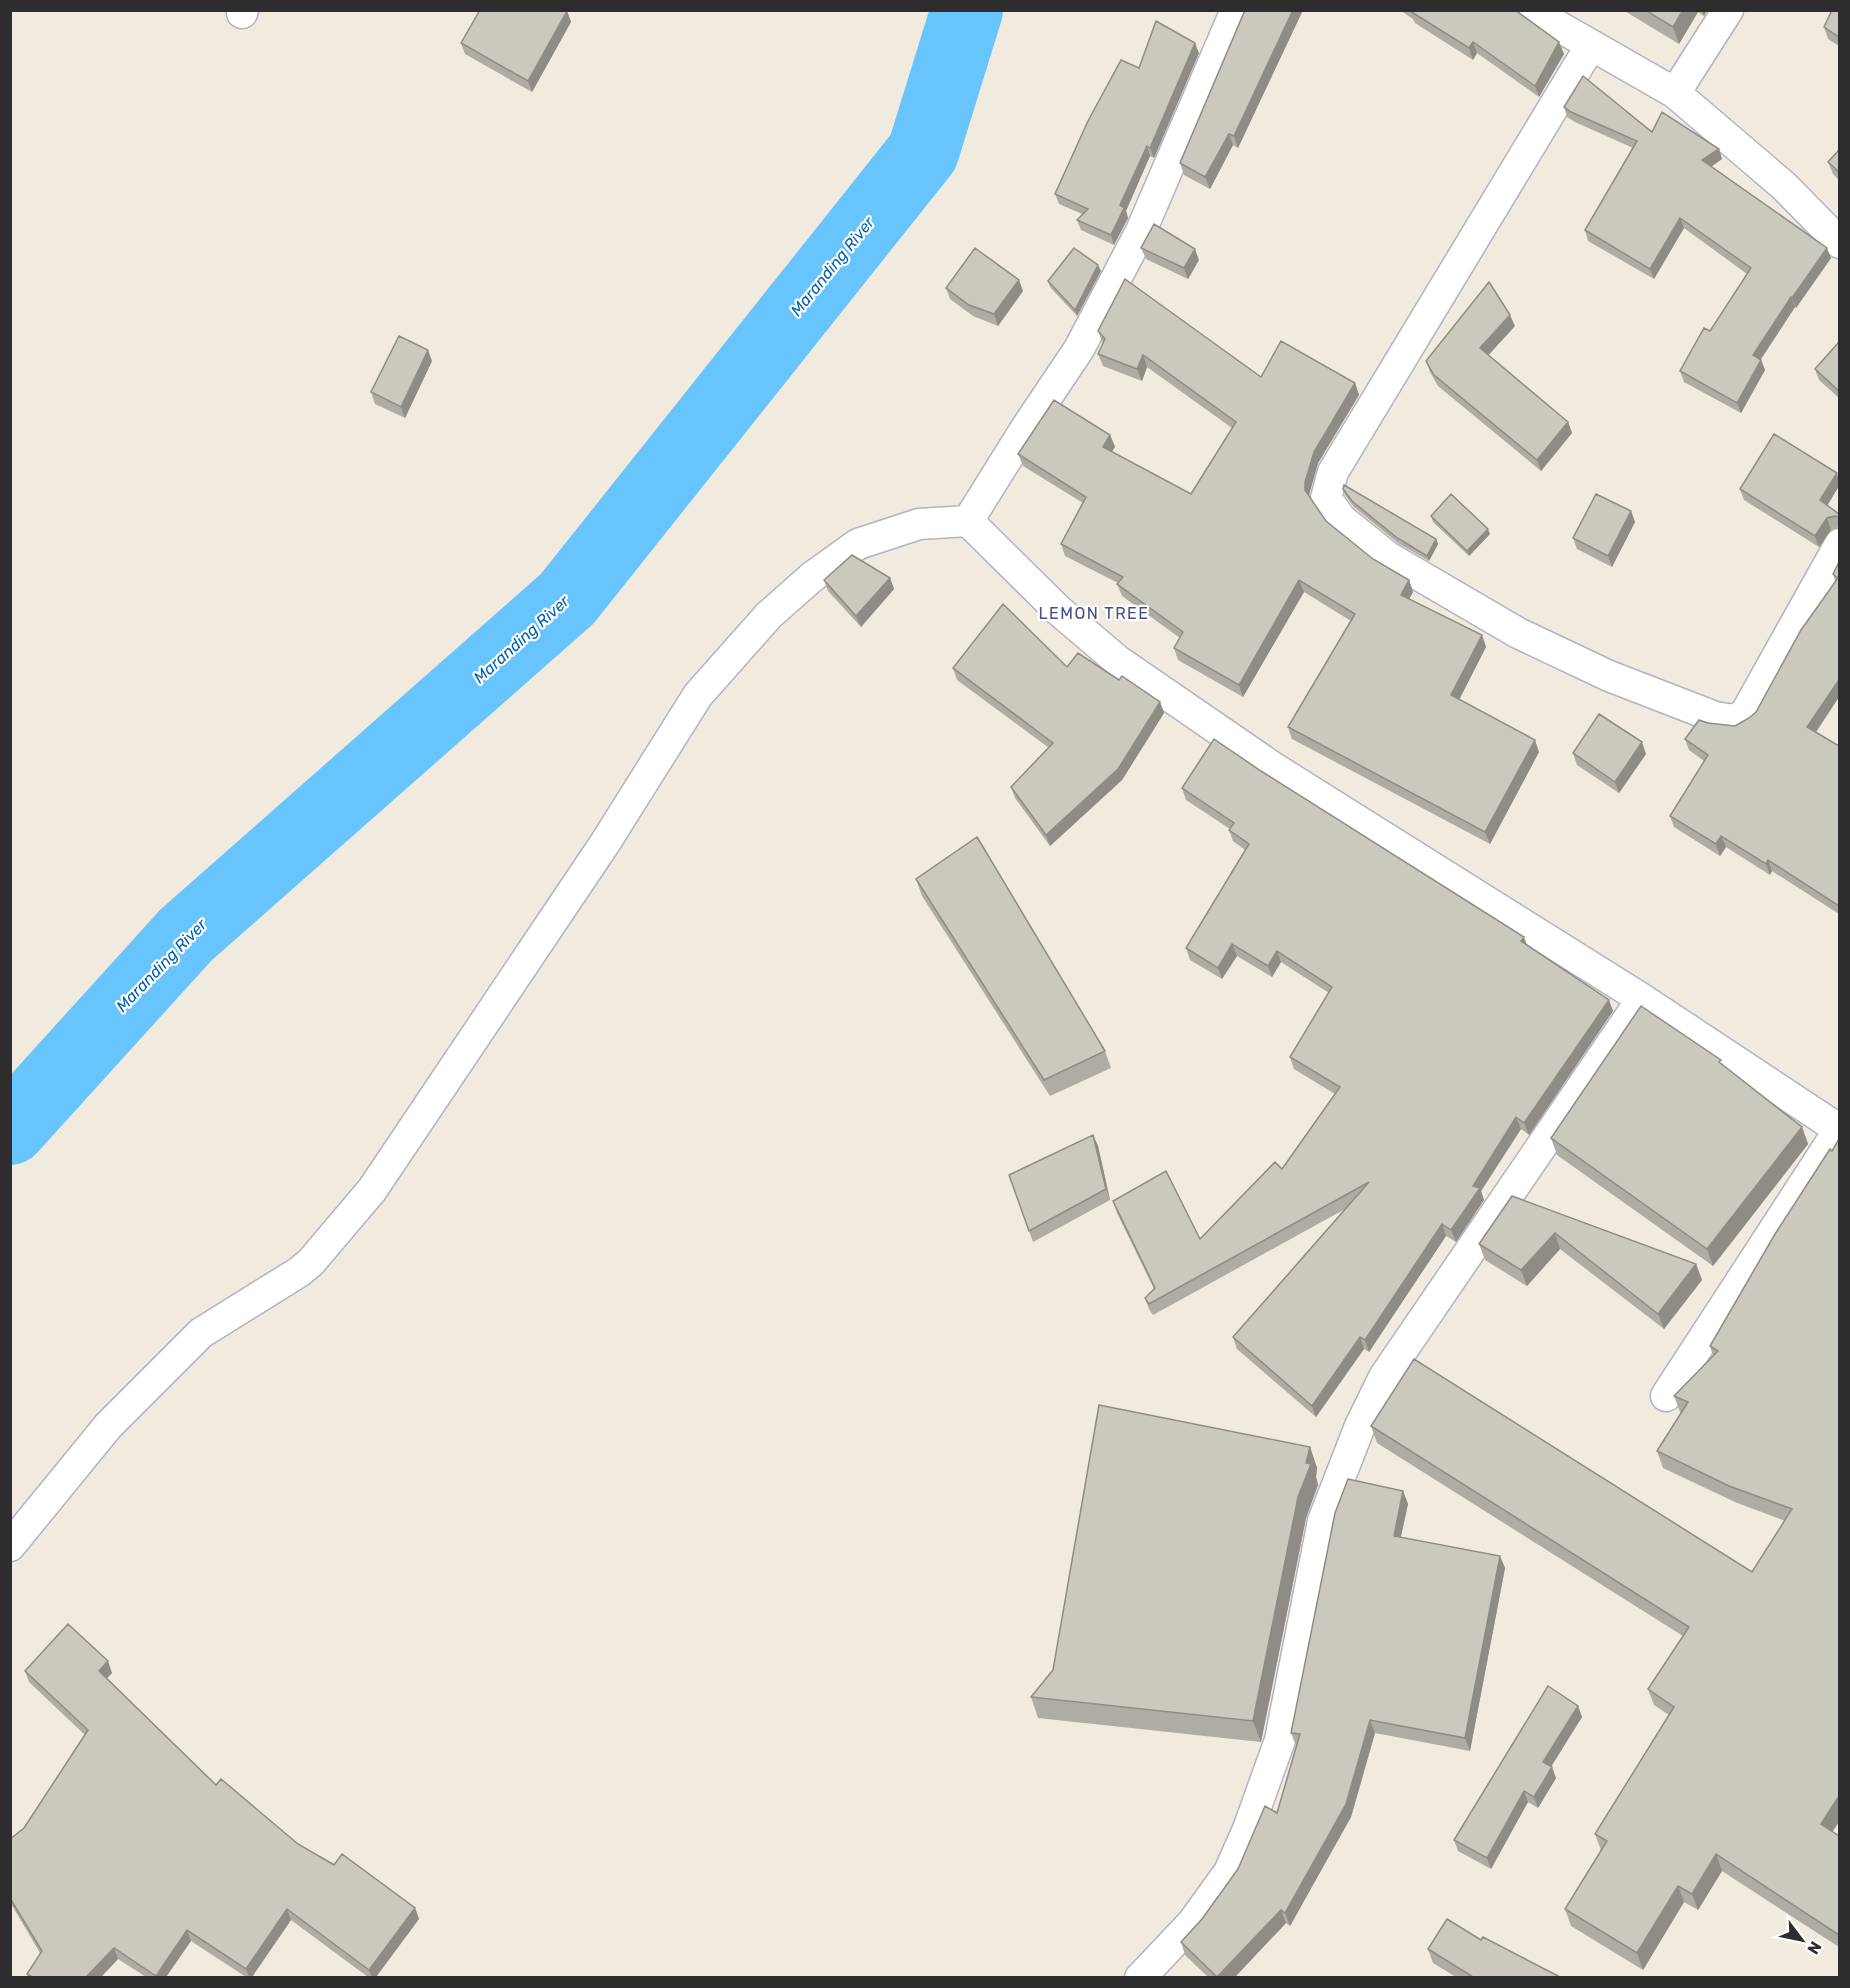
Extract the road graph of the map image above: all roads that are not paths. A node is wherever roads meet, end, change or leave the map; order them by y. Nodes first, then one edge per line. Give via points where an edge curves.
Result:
1 (1236, 10) edge
2 (1530, 10) edge
3 (1728, 10) edge
4 (1591, 45) junction
5 (1675, 93) junction
6 (1839, 243) edge
7 (968, 521) junction
8 (1839, 544) edge
9 (1642, 999) junction
10 (1839, 1130) edge
11 (1666, 1396) dead end
12 (10, 1546) edge
13 (1140, 1977) edge

1 - 7 street via 1136,241 1079,350
2 - 4 street
3 - 5 street
4 - 5 street
4 - 8 street via 1333,472 1326,498 1341,519 1388,557 1518,633 1609,676 1714,717 1734,720 1745,714
5 - 6 street via 1784,186
7 - 9 street via 1057,609 1117,660 1274,768
7 - 12 street via 919,524 858,544 769,615 698,695 605,843 372,1190 311,1262 201,1333 108,1426
9 - 10 street
9 - 13 street via 1384,1377 1323,1521 1280,1740 1248,1828 1229,1872 1193,1922
10 - 11 street

